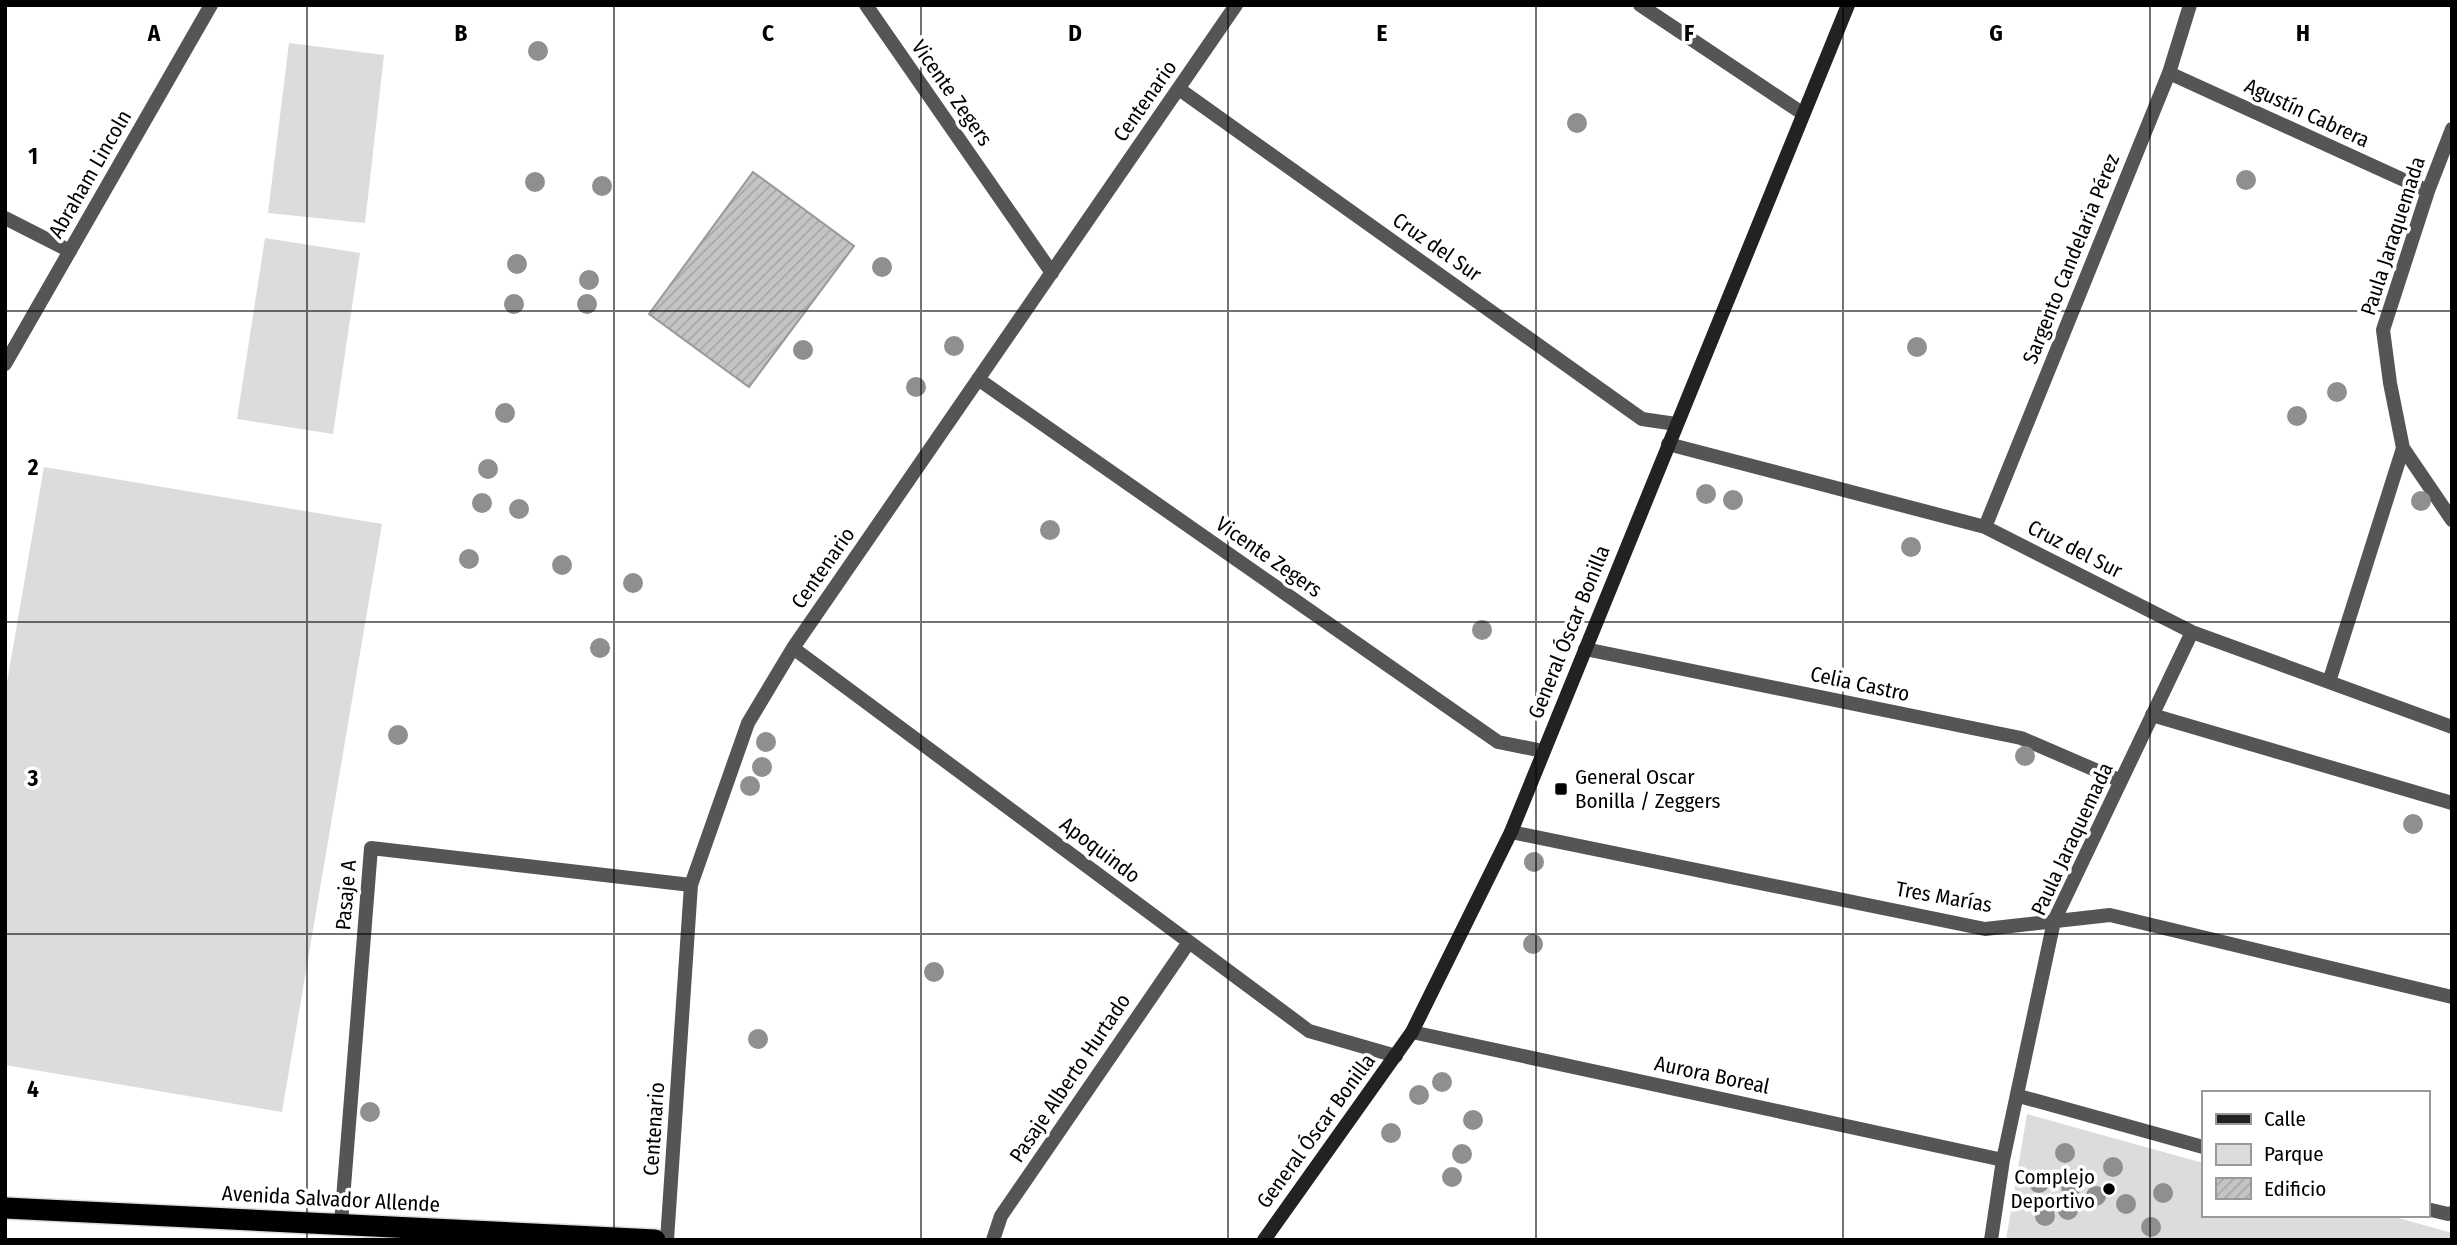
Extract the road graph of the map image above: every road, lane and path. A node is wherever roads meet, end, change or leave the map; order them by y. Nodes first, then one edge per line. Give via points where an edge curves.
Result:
1 (211, 5) edge
2 (866, 5) edge
3 (1237, 5) edge
4 (1640, 5) edge
5 (1848, 5) edge
6 (2190, 5) edge
7 (2169, 73) junction
8 (1179, 89) junction
9 (1802, 113) junction
10 (2452, 129) edge
11 (2428, 191) junction
12 (5, 218) edge
13 (70, 251) junction
14 (1052, 273) junction
15 (5, 364) edge
16 (978, 379) junction
17 (1676, 424) junction
18 (1668, 444) junction
19 (2403, 448) junction
20 (2452, 520) edge
21 (1985, 527) junction
22 (2192, 632) junction
23 (793, 648) junction
24 (1584, 649) junction
25 (2329, 682) junction
26 (2152, 715) junction
27 (2452, 727) edge
28 (1543, 751) junction
29 (2121, 781) junction
30 (2452, 803) edge
31 (1510, 832) junction
32 (691, 884) junction
33 (2054, 921) junction
34 (1189, 942) junction
35 (2452, 998) edge
36 (1412, 1032) junction
37 (1396, 1056) junction
38 (2019, 1096) junction
39 (2202, 1147) edge
40 (2003, 1160) junction
41 (5, 1208) edge
42 (2429, 1209) edge
43 (2452, 1213) edge
44 (341, 1224) junction
45 (655, 1240) edge
46 (667, 1240) edge
47 (993, 1240) edge
48 (1264, 1240) edge
49 (1991, 1240) edge

1 - 13 street, Abraham Lincoln
2 - 14 street, Vicente Zegers
3 - 8 street, Centenario
4 - 9 street
5 - 9 main road, General Óscar Bonilla
6 - 7 street, Sargento Candelaria Pérez
7 - 11 street, Agustín Cabrera
7 - 21 street, Sargento Candelaria Pérez
8 - 14 street, Centenario
8 - 17 street, Cruz del Sur via 1642,419
9 - 17 main road, General Óscar Bonilla
10 - 11 street, Paula Jaraquemada
11 - 19 street, Paula Jaraquemada via 2383,330
12 - 13 street
13 - 15 street, Abraham Lincoln
14 - 16 street, Centenario
16 - 23 street, Centenario
16 - 28 street, Vicente Zegers via 1498,743
17 - 18 main road, General Óscar Bonilla
18 - 21 street, Cruz del Sur
18 - 24 main road, General Óscar Bonilla
19 - 20 street
19 - 25 street, Paula Jaraquemada
21 - 22 street, Cruz del Sur
22 - 25 street, Cruz del Sur
22 - 26 street, Paula Jaraquemada
23 - 32 street, Centenario via 748,723
23 - 34 street, Apoquindo
24 - 28 main road, General Óscar Bonilla
24 - 29 street, Celia Castro via 2021,738
25 - 27 street, Cruz del Sur
26 - 29 street, Paula Jaraquemada
26 - 30 street
28 - 31 main road, General Óscar Bonilla
29 - 33 street, Paula Jaraquemada
31 - 33 street, Tres Marías via 1985,929
31 - 36 main road, General Óscar Bonilla
32 - 44 street, Pasaje A via 371,848
32 - 46 street, Centenario
33 - 35 street, Tres Marías via 2110,915
33 - 38 street, Paula Jaraquemada
34 - 37 street, Apoquindo via 1309,1031
34 - 47 street, Pasaje Alberto Hurtado via 1001,1216
36 - 37 main road, General Óscar Bonilla
36 - 40 street, Aurora Boreal
37 - 48 main road, General Óscar Bonilla
38 - 39 street
38 - 40 street, Paula Jaraquemada
40 - 49 street, Paula Jaraquemada
41 - 44 highway, Avenida Salvador Allende
42 - 43 street
44 - 45 highway, Avenida Salvador Allende

